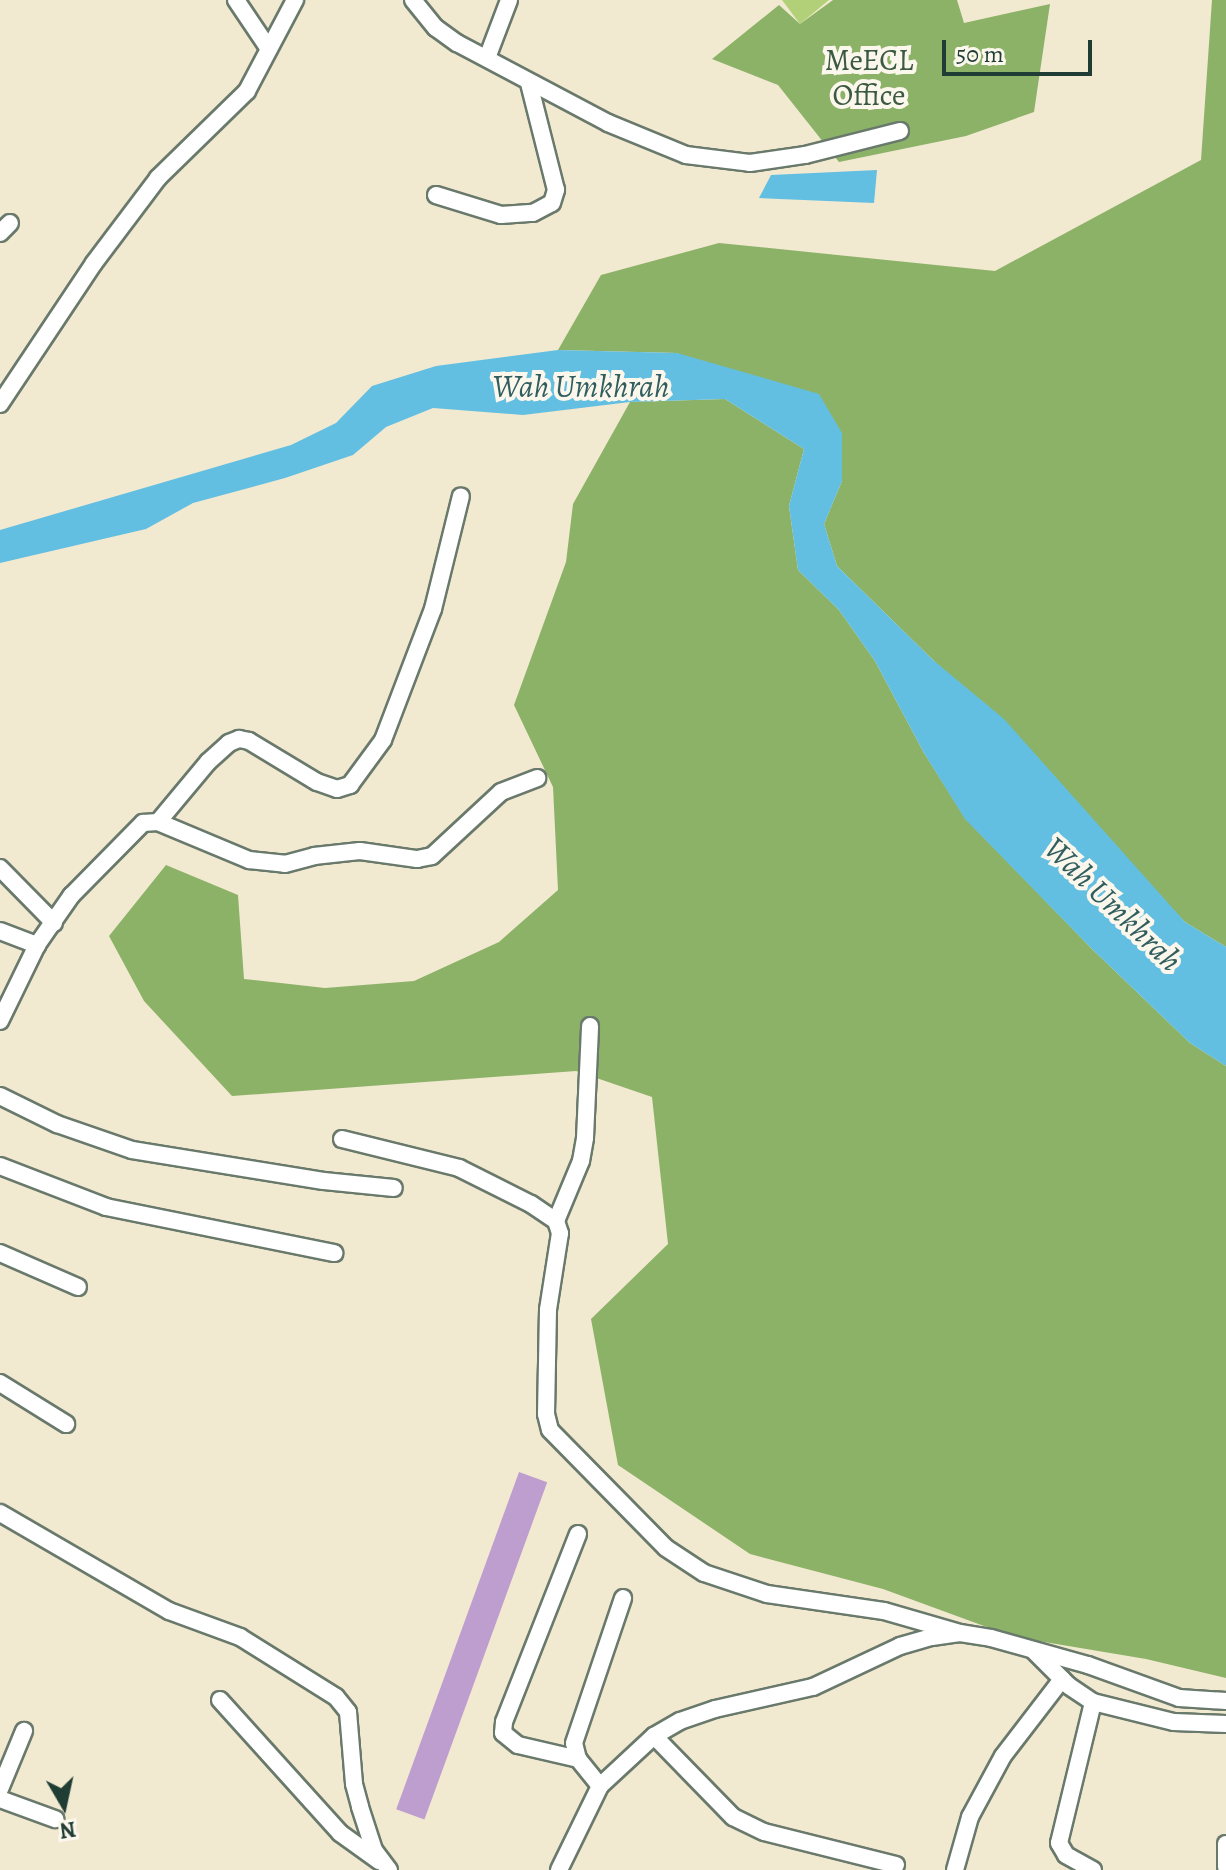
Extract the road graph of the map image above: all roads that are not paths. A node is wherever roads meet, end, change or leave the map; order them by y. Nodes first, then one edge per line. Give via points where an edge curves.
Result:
1 (236, 0) edge
2 (295, 0) edge
3 (413, 0) edge
4 (509, 0) edge
5 (269, 49) junction
6 (487, 58) junction
7 (529, 83) junction
8 (900, 131) dead end
9 (436, 195) dead end
10 (0, 404) edge
11 (461, 496) dead end
12 (537, 778) dead end
13 (158, 822) junction
14 (0, 868) edge
15 (54, 923) junction
16 (0, 931) edge
17 (37, 945) junction
18 (0, 1021) edge
19 (590, 1026) dead end
20 (0, 1096) edge
21 (342, 1139) dead end
22 (0, 1166) edge
23 (394, 1188) dead end
24 (556, 1221) junction
25 (0, 1253) edge
26 (334, 1253) dead end
27 (78, 1287) dead end
28 (0, 1383) edge
29 (66, 1424) dead end
30 (0, 1513) edge
31 (578, 1534) dead end
32 (623, 1598) dead end
33 (960, 1633) junction
34 (1031, 1648) junction
35 (1062, 1679) junction
36 (220, 1700) dead end
37 (1226, 1701) edge
38 (1093, 1702) junction
39 (1226, 1724) edge
40 (24, 1731) dead end
41 (654, 1736) junction
42 (578, 1759) junction
43 (600, 1786) junction
44 (0, 1789) edge
45 (0, 1799) edge
46 (55, 1819) dead end
47 (1226, 1844) edge
48 (896, 1865) dead end
49 (384, 1866) edge
50 (1226, 1867) edge
51 (559, 1870) edge
52 (955, 1870) edge
53 (1093, 1870) edge

1 - 5 street
2 - 5 street
3 - 6 street via 436,28
4 - 6 street
5 - 10 street via 247,91 158,178 128,217
6 - 7 street
7 - 8 street via 686,155 750,163
7 - 9 street via 556,190 552,203 533,213 501,215
11 - 13 street via 433,609 389,727 350,785 337,789 317,782 239,739 208,762
12 - 13 street via 501,792 432,856 417,859 360,851 285,864 249,860
13 - 15 street via 138,826 83,881
14 - 15 street
15 - 17 street
16 - 17 street
17 - 18 street
19 - 24 street via 583,1150
20 - 23 street via 57,1124 132,1150
21 - 24 street via 459,1168
22 - 26 street via 106,1207
24 - 33 street via 560,1233 548,1310 546,1414 558,1441 666,1548 704,1573 767,1594 884,1611
25 - 27 street
28 - 29 street
30 - 49 street via 169,1611 240,1637 336,1697 348,1712 354,1784
31 - 42 street via 503,1733 518,1745
32 - 42 street via 577,1732
33 - 34 street
33 - 41 street via 900,1646 813,1687 715,1709
34 - 35 street
34 - 37 street via 1179,1698
35 - 38 street
35 - 52 street via 1003,1756 970,1817
36 - 49 street via 340,1833
38 - 39 street via 1174,1722
38 - 53 street via 1059,1843 1066,1855
40 - 44 street
41 - 43 street
41 - 48 street via 733,1817 764,1832
42 - 43 street
43 - 51 street
45 - 46 street
47 - 50 street

